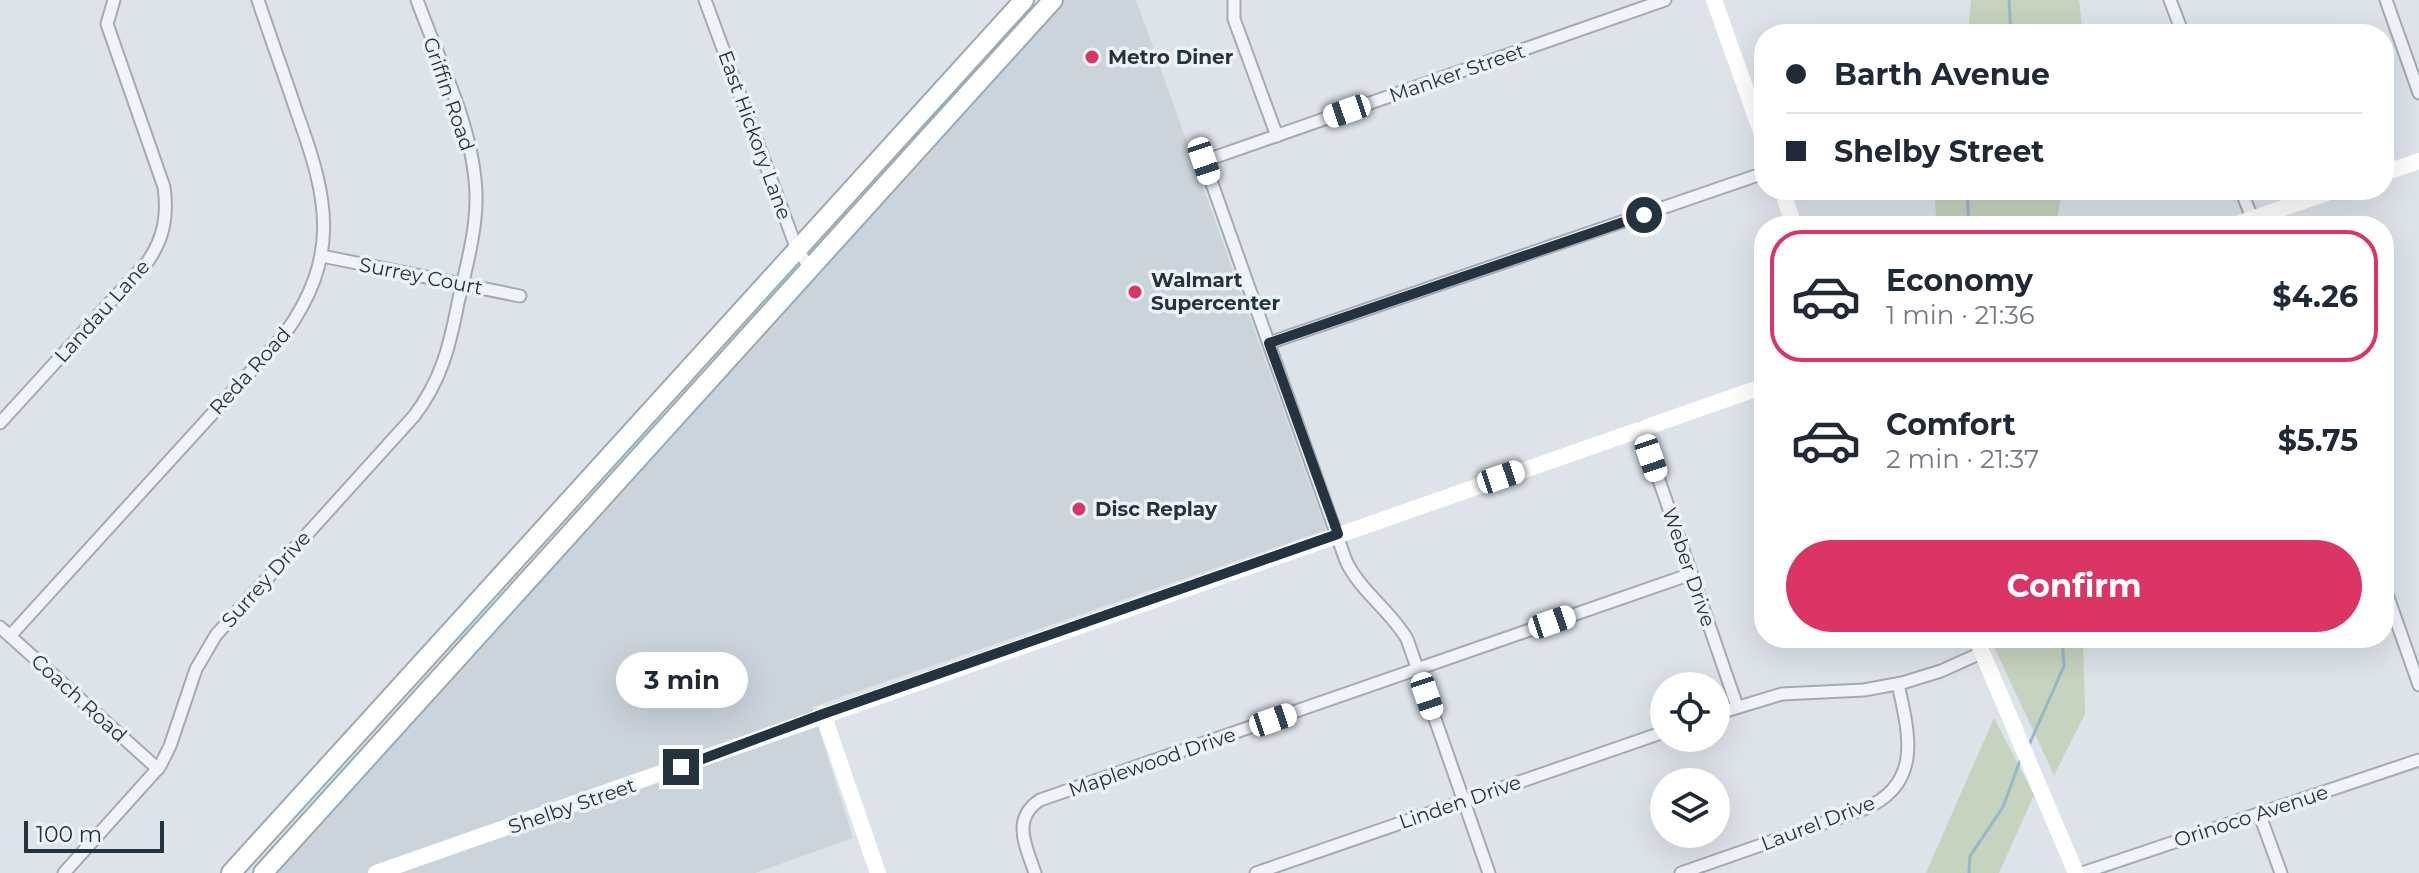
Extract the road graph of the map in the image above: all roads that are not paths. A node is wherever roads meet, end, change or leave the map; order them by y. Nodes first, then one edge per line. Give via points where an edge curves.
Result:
1 (114, 0) edge
2 (258, 0) edge
3 (417, 0) edge
4 (705, 0) edge
5 (1024, 0) edge
6 (1053, 0) edge
7 (1234, 0) edge
8 (1665, 0) edge
9 (1714, 0) edge
10 (2170, 0) edge
11 (2386, 0) edge
12 (2179, 24) edge
13 (2419, 93) edge
14 (1754, 112) edge
15 (1277, 136) junction
16 (2419, 161) edge
17 (2394, 170) edge
18 (1754, 176) edge
19 (2310, 200) edge
20 (2269, 216) edge
21 (796, 247) junction
22 (322, 256) junction
23 (810, 268) junction
24 (462, 284) junction
25 (520, 296) dead end
26 (1269, 343) junction
27 (1754, 389) edge
28 (1, 420) edge
29 (1641, 428) junction
30 (1338, 534) junction
31 (1691, 574) junction
32 (2394, 614) edge
33 (0, 627) edge
34 (10, 636) junction
35 (1976, 648) edge
36 (1981, 648) edge
37 (1418, 669) junction
38 (1898, 684) junction
39 (2419, 685) edge
40 (1737, 706) junction
41 (1730, 709) edge
42 (823, 714) junction
43 (1650, 737) edge
44 (2419, 760) edge
45 (158, 769) junction
46 (1464, 801) junction
47 (2259, 813) junction
48 (64, 873) edge
49 (231, 873) edge
50 (263, 873) edge
51 (376, 873) edge
52 (878, 873) edge
53 (1035, 873) edge
54 (1256, 873) edge
55 (1489, 873) edge
56 (1681, 873) edge
57 (2076, 873) edge
58 (2082, 873) edge
59 (2281, 873) edge

1 - 28 street, Landau Lane via 107,24 164,187 163,230 148,261
2 - 22 street, Reda Road via 319,174 325,213
3 - 24 street, Griffin Road via 473,165 476,208
4 - 21 street, East Hickory Lane
5 - 21 main road
6 - 23 main road
7 - 15 street via 1234,19
8 - 15 street, Manker Street
9 - 14 street
10 - 12 street
11 - 13 street
15 - 26 street, Manker Street via 1204,161
16 - 17 street
18 - 26 street
19 - 20 street
21 - 23 street, East Hickory Lane
21 - 49 main road
22 - 24 street, Surrey Court
22 - 34 street, Reda Road via 308,298 284,335
23 - 50 main road
24 - 25 street, Surrey Court
24 - 45 street, Surrey Drive via 448,355 427,398 216,635 196,669
26 - 30 street
27 - 29 street, Shelby Street
29 - 30 street, Shelby Street
29 - 31 street, Weber Drive
30 - 37 street via 1352,573 1400,627
30 - 42 street, Shelby Street
31 - 37 street, Maplewood Drive
31 - 40 street, Weber Drive
32 - 39 street
33 - 34 street, Coach Road
34 - 45 street, Coach Road
35 - 38 street via 1941,671
36 - 57 street
37 - 46 street
37 - 53 street, Maplewood Drive via 1040,800 1025,815 1021,832
38 - 40 street via 1790,693
38 - 56 street, Laurel Drive via 1909,751 1902,776 1883,799
40 - 41 street
42 - 51 street, Shelby Street
42 - 52 street
43 - 46 street, Linden Drive
44 - 47 street, Orinoco Avenue
45 - 48 street, Surrey Drive
46 - 54 street, Linden Drive
46 - 55 street
47 - 58 street, Orinoco Avenue
47 - 59 street

